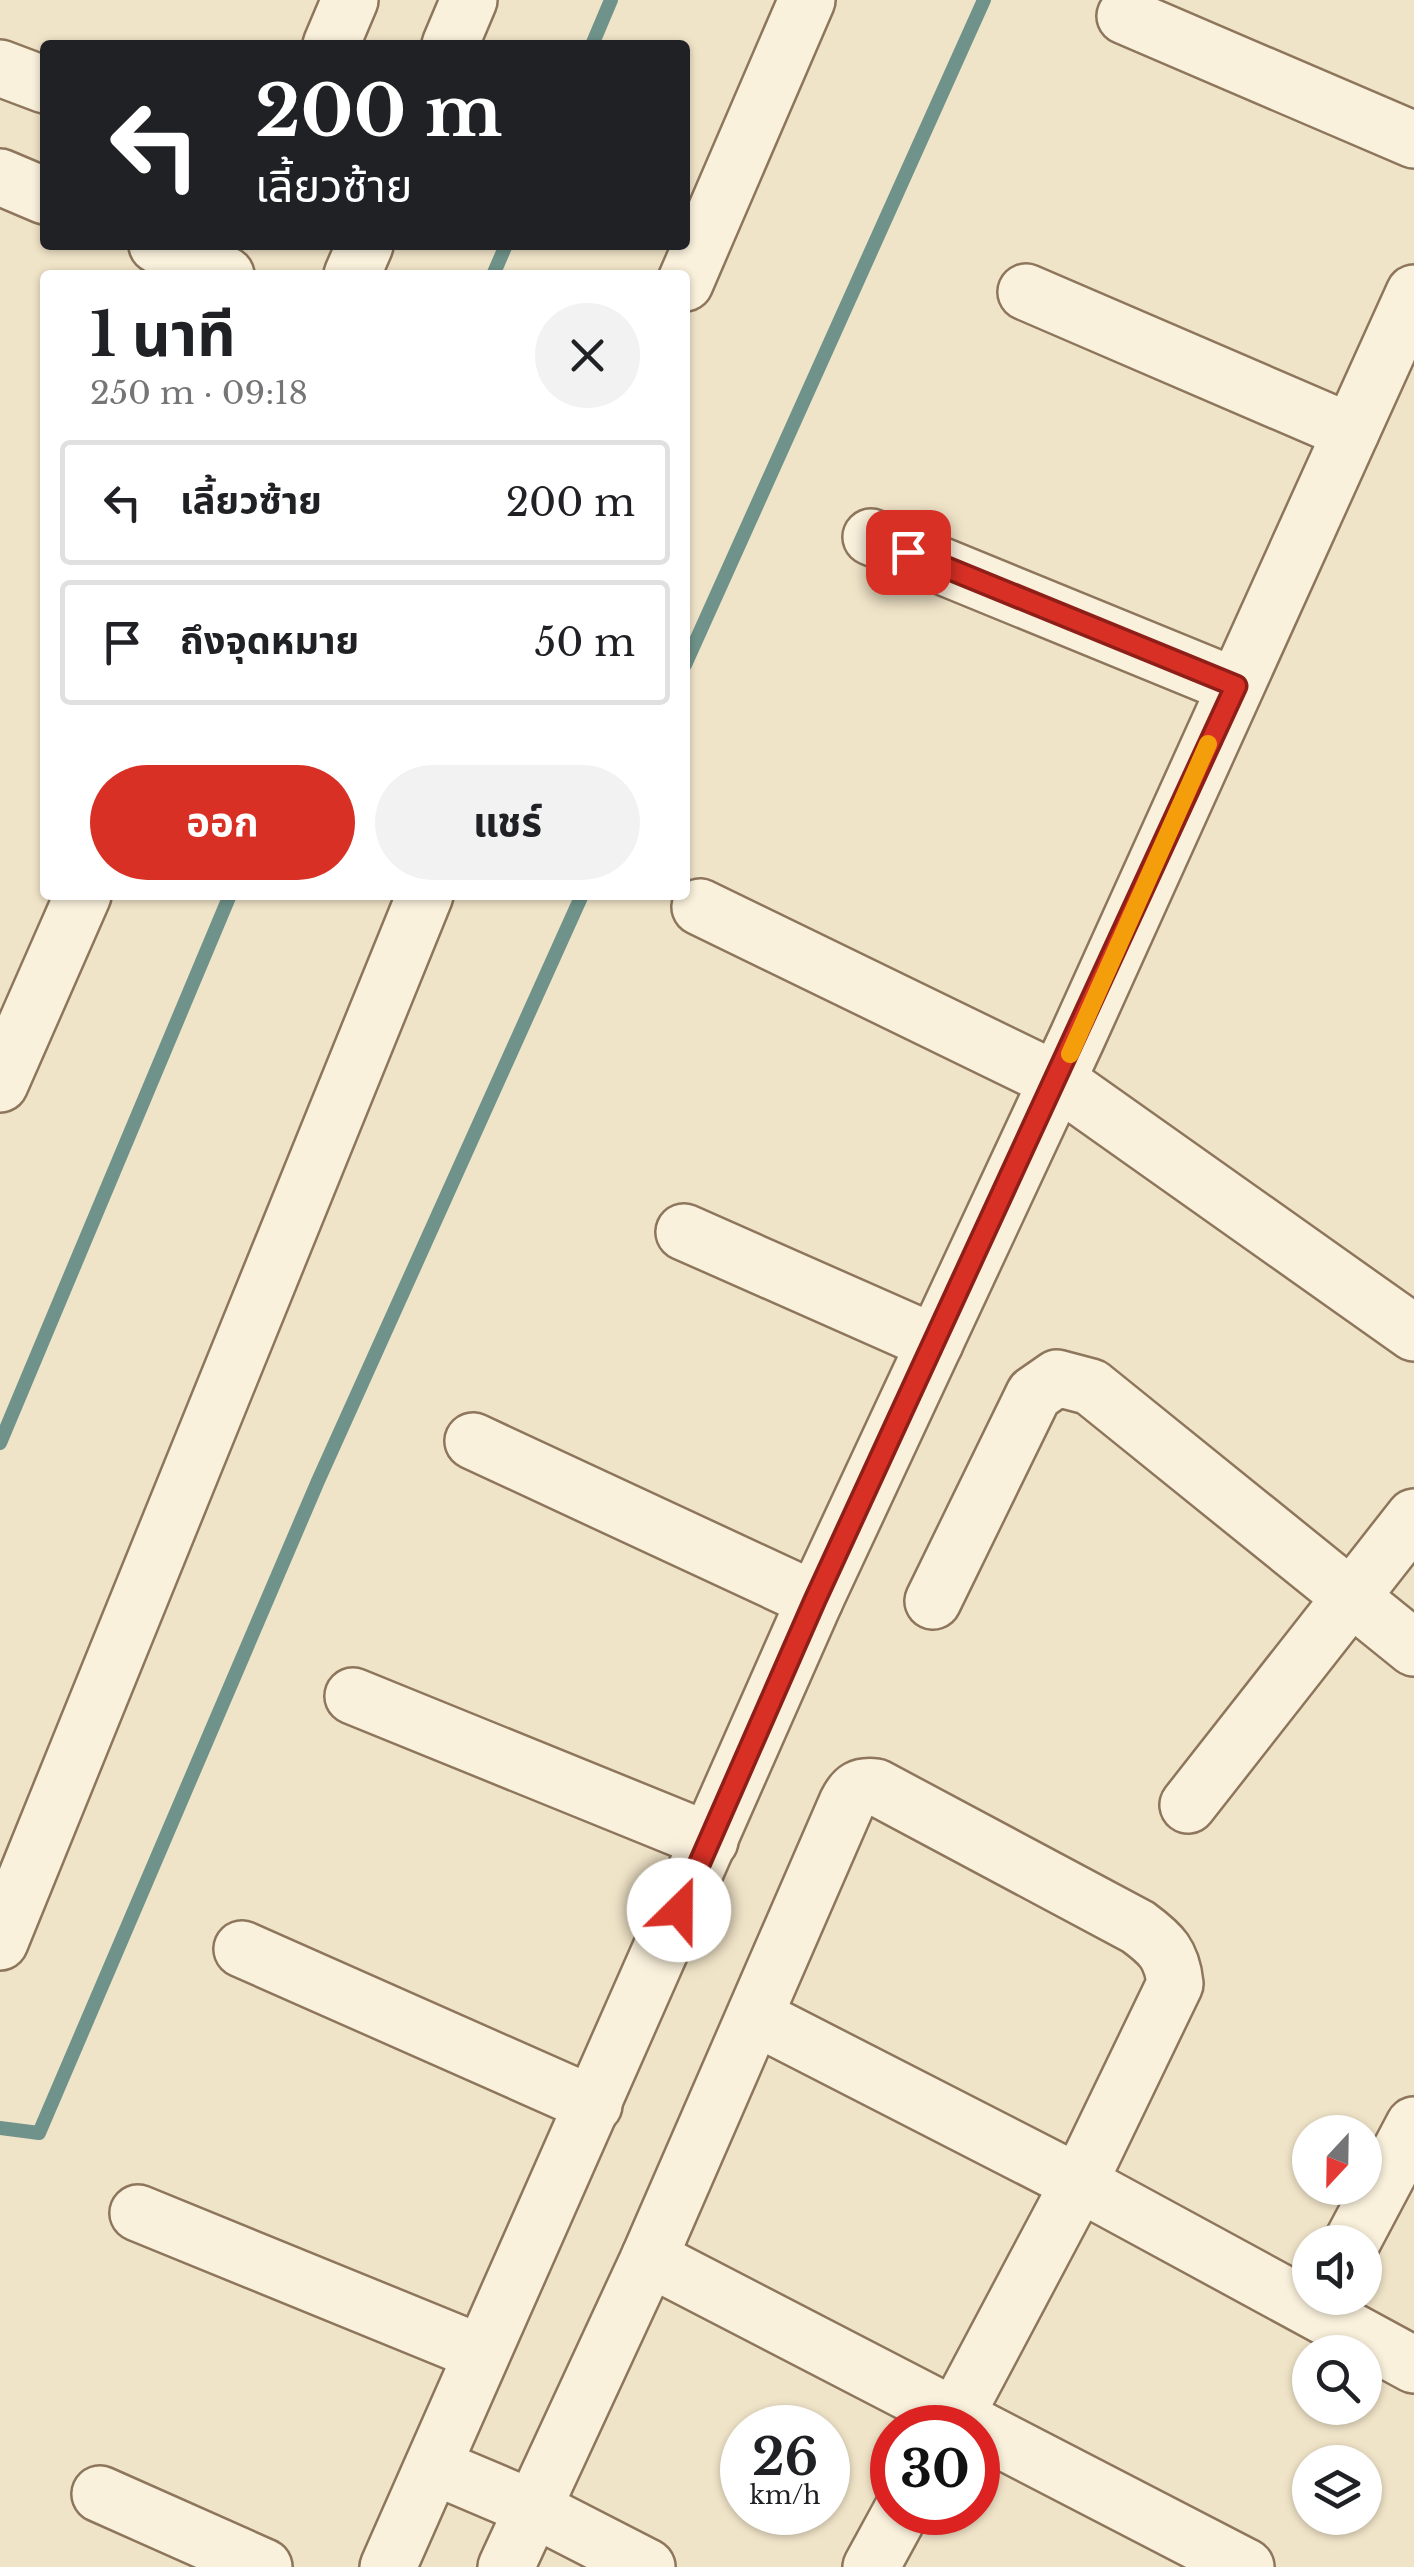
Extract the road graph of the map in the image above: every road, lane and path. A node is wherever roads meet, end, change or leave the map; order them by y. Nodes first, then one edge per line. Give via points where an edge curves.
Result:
1 (350, 0) edge
2 (469, 0) edge
3 (807, 0) edge
4 (1125, 16) dead end
5 (333, 40) edge
6 (452, 40) edge
7 (0, 68) edge
8 (40, 83) edge
9 (1414, 140) edge
10 (0, 177) edge
11 (40, 194) edge
12 (168, 250) edge
13 (214, 270) edge
14 (690, 271) edge
15 (1026, 292) dead end
16 (1414, 294) edge
17 (1351, 432) junction
18 (871, 537) dead end
19 (1236, 686) junction
20 (80, 900) edge
21 (423, 900) edge
22 (700, 907) dead end
23 (1058, 1080) junction
24 (0, 1084) edge
25 (684, 1232) dead end
26 (1414, 1333) edge
27 (935, 1343) junction
28 (473, 1441) dead end
29 (1414, 1518) edge
30 (1350, 1597) junction
31 (815, 1600) junction
32 (933, 1600) dead end
33 (1414, 1648) edge
34 (352, 1696) dead end
35 (1188, 1805) dead end
36 (710, 1841) junction
37 (0, 1942) edge
38 (242, 1949) dead end
39 (755, 2017) junction
40 (594, 2106) junction
41 (1414, 2125) edge
42 (1078, 2183) junction
43 (138, 2213) dead end
44 (1361, 2225) edge
45 (649, 2258) junction
46 (1292, 2291) edge
47 (1336, 2315) edge
48 (482, 2354) junction
49 (1414, 2365) edge
50 (922, 2405) edge
51 (960, 2405) edge
52 (1000, 2445) edge
53 (434, 2466) junction
54 (100, 2494) dead end
55 (532, 2508) junction
56 (889, 2535) edge
57 (264, 2567) edge
58 (388, 2567) edge
59 (506, 2567) edge
60 (648, 2567) edge
61 (871, 2567) edge
62 (1246, 2567) edge

1 - 5 street
2 - 6 street
3 - 14 street
4 - 9 street
7 - 8 street
10 - 11 street
12 - 13 street
15 - 17 street
16 - 17 street
17 - 19 street
18 - 19 street
19 - 23 street
20 - 24 street
21 - 37 street
22 - 23 street
23 - 26 street
23 - 27 street
25 - 27 street
27 - 31 street
28 - 31 street
29 - 30 street
30 - 32 street via 1090,1387 1057,1378 1034,1394
30 - 33 street
30 - 35 street
31 - 36 street
34 - 36 street
36 - 40 street
38 - 40 street
39 - 42 street
39 - 42 street via 847,1803 854,1790 876,1787 1138,1927 1173,1962 1175,1984
39 - 45 street
40 - 48 street
41 - 44 street
42 - 46 street
42 - 51 street
43 - 48 street
45 - 50 street
45 - 55 street
47 - 49 street
48 - 53 street
52 - 62 street
53 - 55 street
53 - 58 street
54 - 57 street
55 - 59 street
55 - 60 street
56 - 61 street

